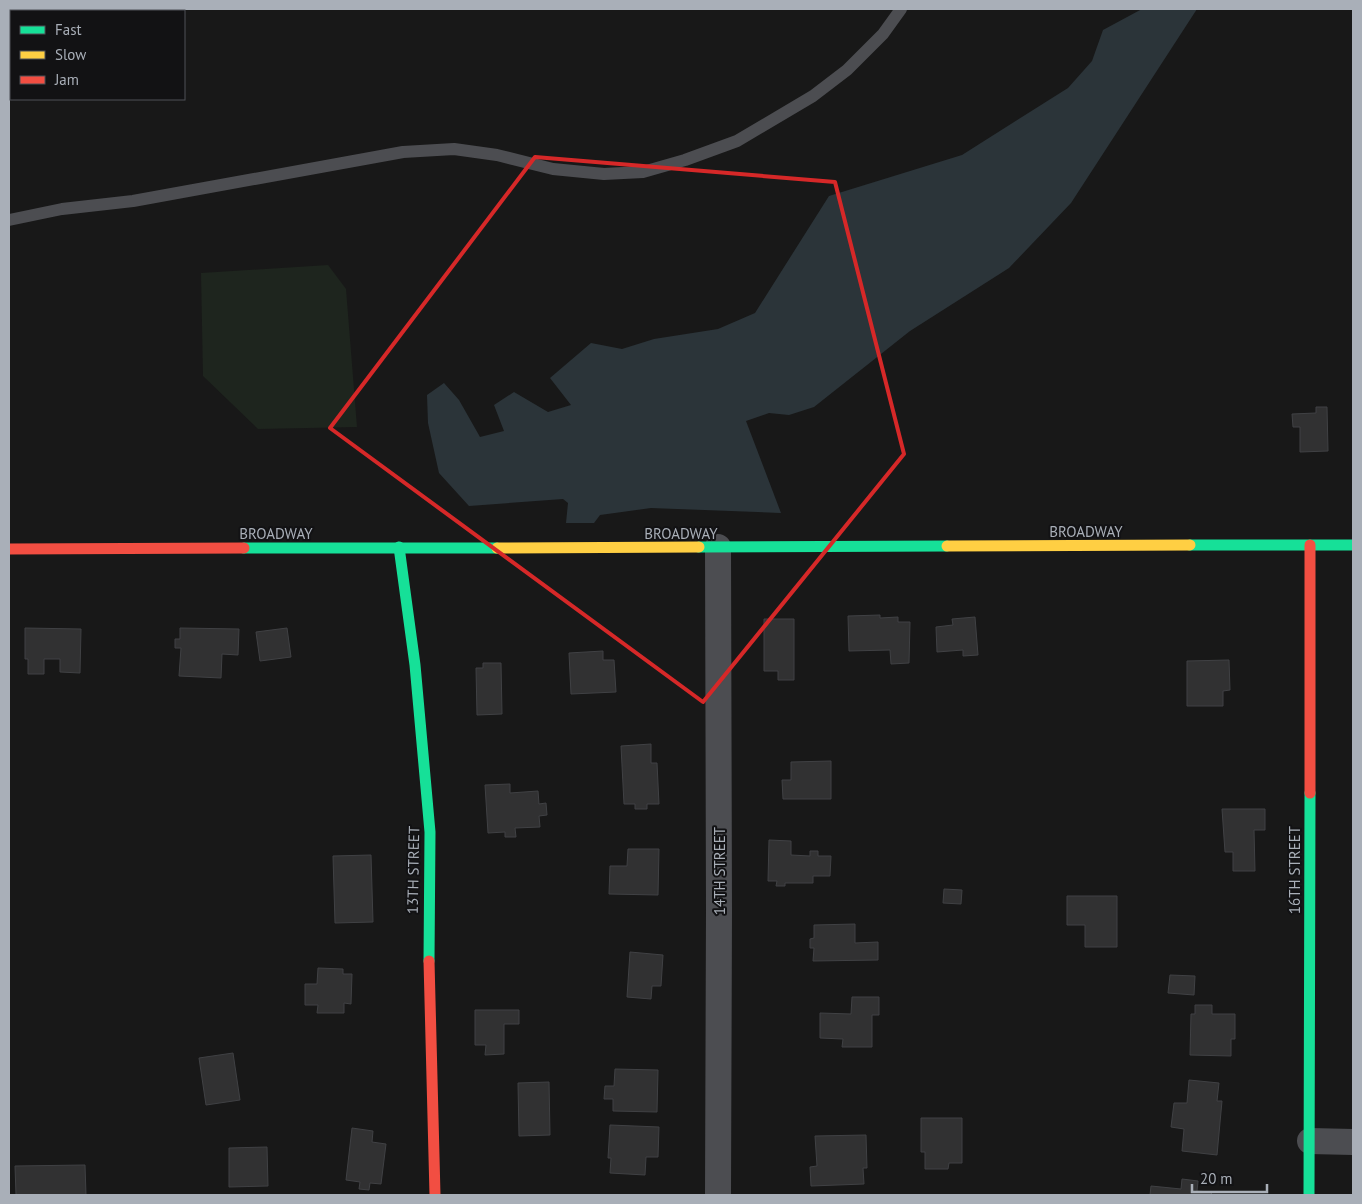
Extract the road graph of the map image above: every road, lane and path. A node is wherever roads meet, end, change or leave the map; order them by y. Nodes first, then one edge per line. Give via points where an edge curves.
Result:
1 (900, 9) edge
2 (9, 220) edge
3 (1310, 545) junction
4 (1353, 545) edge
5 (398, 547) junction
6 (718, 548) junction
7 (9, 549) edge
8 (1310, 1141) junction
9 (1353, 1142) edge
10 (435, 1195) edge
11 (718, 1195) edge
12 (1309, 1195) edge

1 - 2 lane via 883,34 847,70 813,96 737,141 643,172 604,174 553,169 497,155 454,149 403,152
3 - 4 street, BROADWAY
3 - 6 street, BROADWAY
3 - 8 street, 16TH STREET
5 - 6 street, BROADWAY
5 - 7 street, BROADWAY
5 - 10 street, 13TH STREET via 415,665 430,832 428,925
6 - 11 street, 14TH STREET
8 - 9 street
8 - 12 street, 16TH STREET

